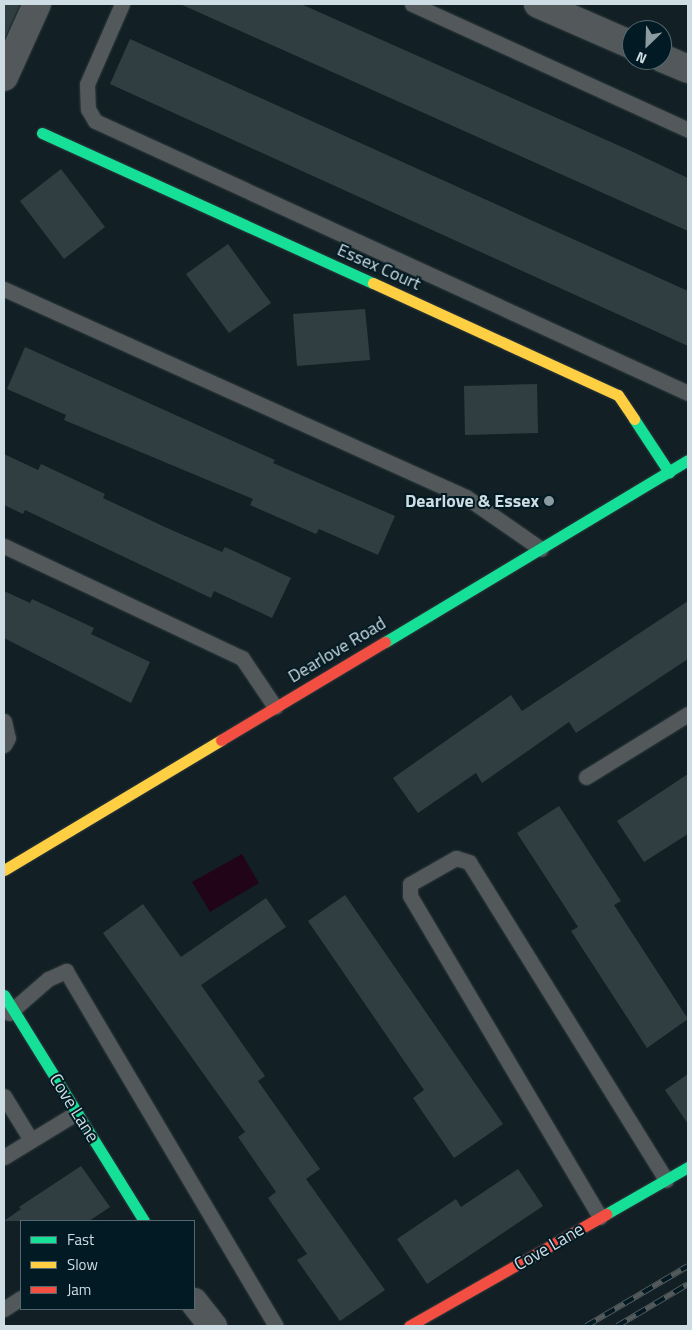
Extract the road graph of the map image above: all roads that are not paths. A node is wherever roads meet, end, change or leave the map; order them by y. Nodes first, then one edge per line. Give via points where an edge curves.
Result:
1 (38, 4) edge
2 (122, 4) edge
3 (412, 4) edge
4 (538, 4) edge
5 (622, 41) edge
6 (672, 62) edge
7 (688, 69) edge
8 (4, 77) edge
9 (688, 130) edge
10 (42, 133) dead end
11 (4, 289) edge
12 (688, 393) edge
13 (688, 460) edge
14 (669, 472) junction
15 (4, 546) edge
16 (540, 548) junction
17 (276, 707) junction
18 (688, 714) edge
19 (4, 721) edge
20 (4, 745) edge
21 (586, 777) dead end
22 (4, 870) edge
23 (4, 995) edge
24 (8, 1014) edge
25 (4, 1096) edge
26 (76, 1113) junction
27 (31, 1140) junction
28 (4, 1157) edge
29 (688, 1167) edge
30 (666, 1180) junction
31 (600, 1217) junction
32 (142, 1220) edge
33 (20, 1299) edge
34 (195, 1303) edge
35 (4, 1309) edge
36 (213, 1326) edge
37 (276, 1326) edge
38 (410, 1326) edge

1 - 8 street
2 - 12 lane via 87,84 88,109 95,121
3 - 9 lane
4 - 5 street
6 - 7 street
10 - 14 street, Essex Court via 618,396
11 - 16 lane via 466,497
13 - 14 street, Dearlove Road
14 - 16 street, Dearlove Road
15 - 17 lane via 242,658
16 - 17 street, Dearlove Road
17 - 22 street, Dearlove Road
18 - 21 lane
19 - 20 lane via 8,738
23 - 24 street, Cove Lane
24 - 26 street, Cove Lane
24 - 37 lane via 48,978 66,971
25 - 27 lane
26 - 27 lane
26 - 32 street, Cove Lane
27 - 28 lane
29 - 30 street, Cove Lane
30 - 31 street, Cove Lane
30 - 31 lane via 469,862 456,858 410,884 410,896
31 - 38 street, Cove Lane
33 - 35 lane
34 - 36 street

